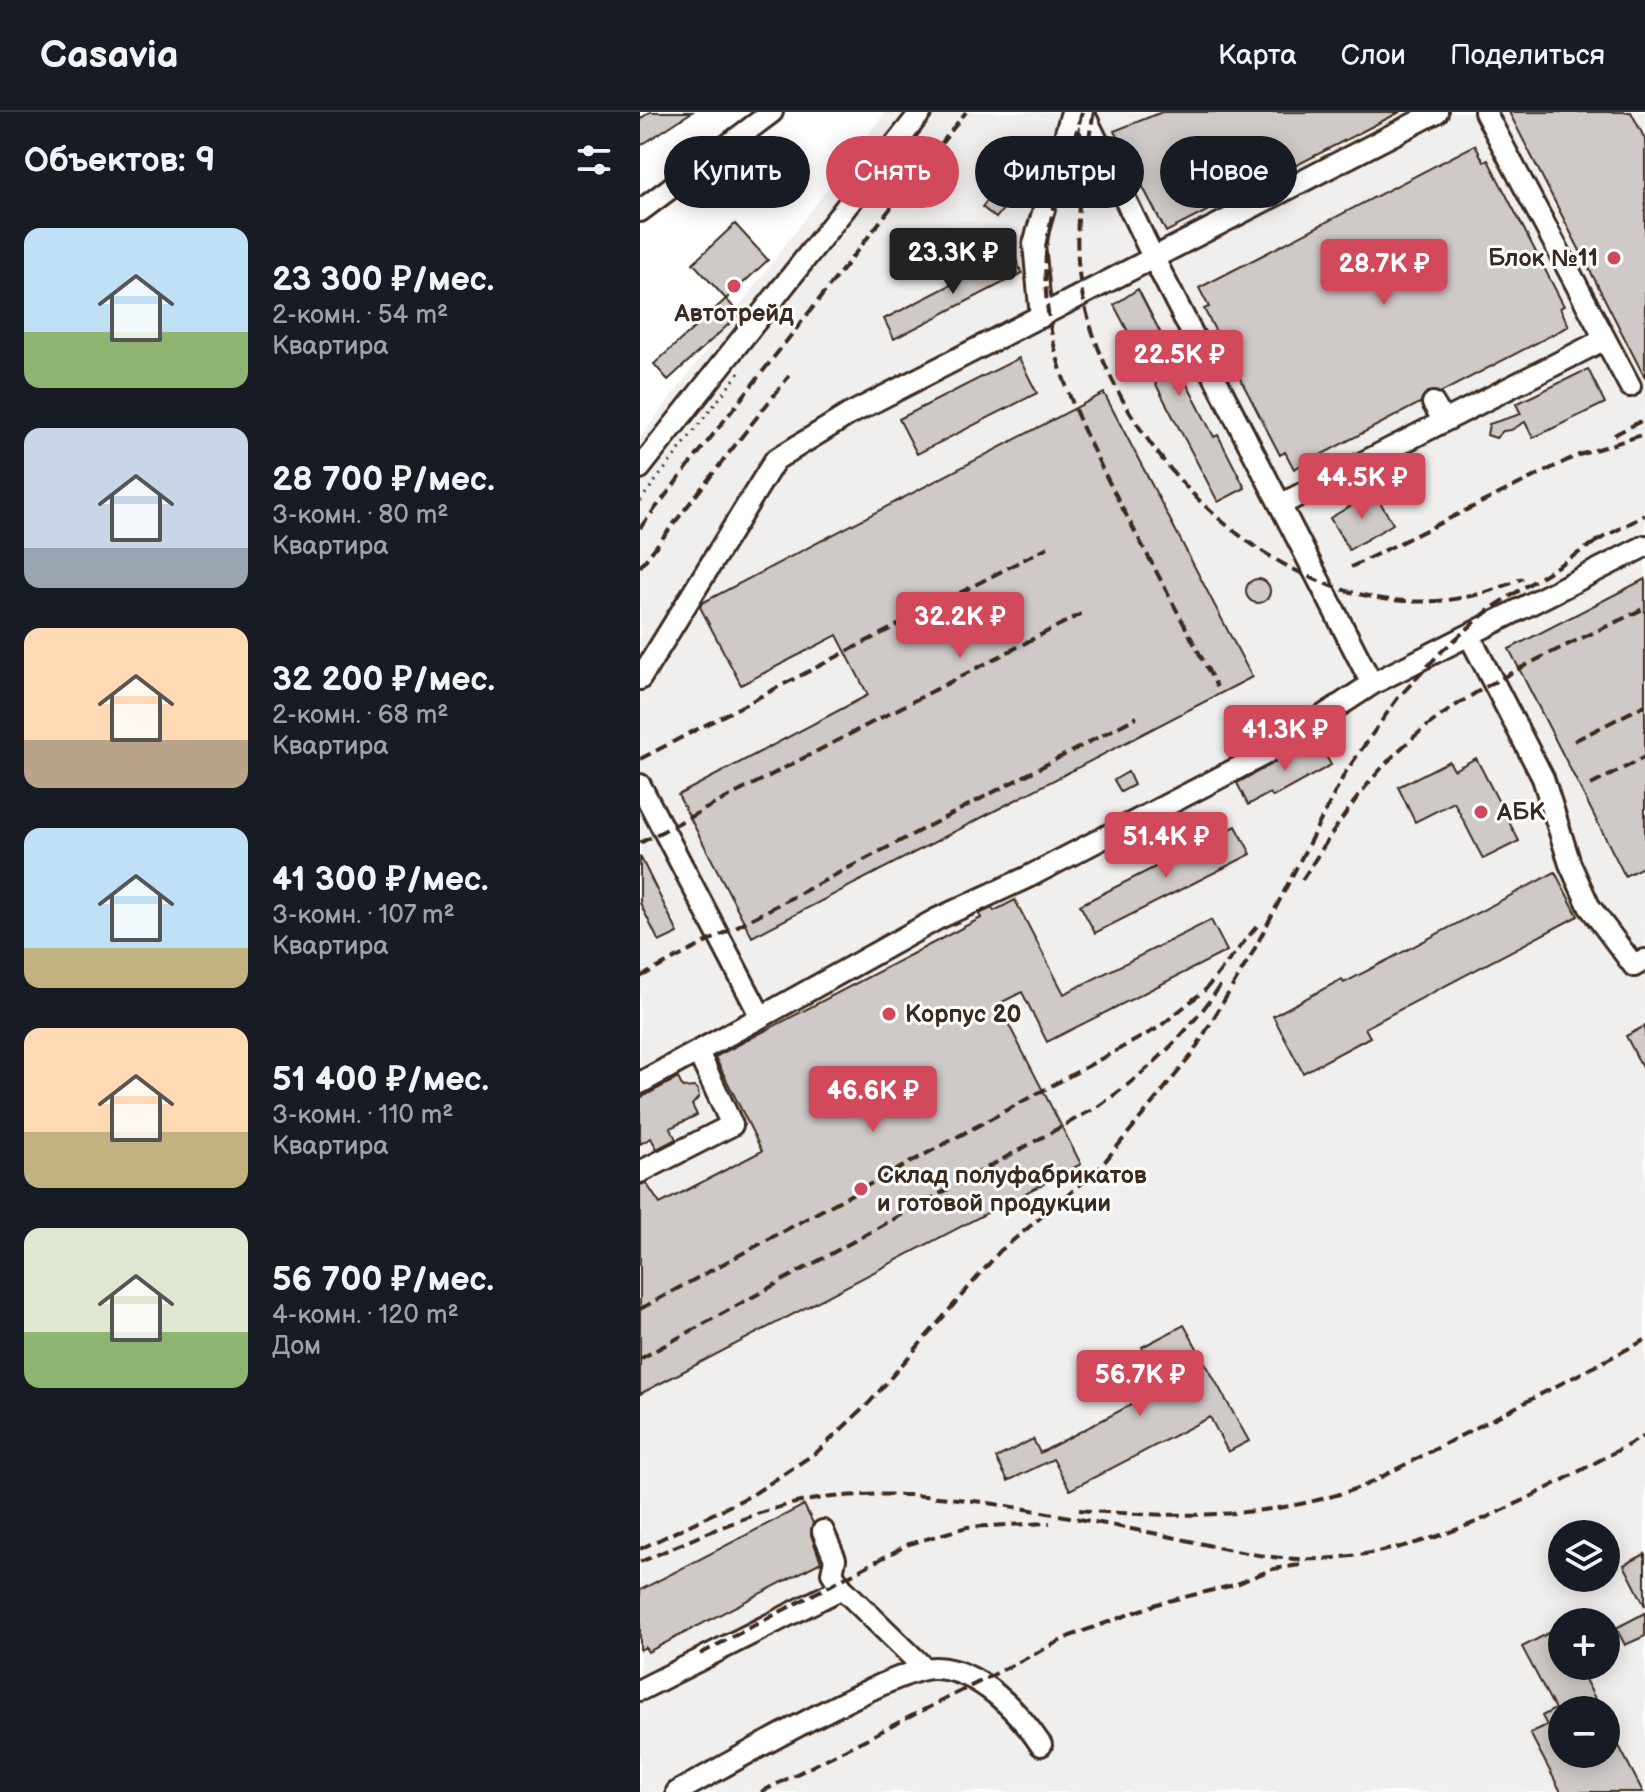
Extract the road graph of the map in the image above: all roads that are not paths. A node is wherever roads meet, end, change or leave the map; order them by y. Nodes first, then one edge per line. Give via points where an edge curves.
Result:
1 (772, 112) edge
2 (921, 112) edge
3 (1072, 112) edge
4 (1083, 112) edge
5 (1437, 112) edge
6 (1485, 112) edge
7 (640, 211) edge
8 (1154, 259) junction
9 (1041, 317) junction
10 (1605, 339) junction
11 (1630, 386) dead end
12 (1433, 403) dead end
13 (1444, 421) junction
14 (640, 468) edge
15 (1282, 504) junction
16 (1645, 546) edge
17 (1470, 637) junction
18 (640, 679) edge
19 (1372, 684) junction
20 (640, 785) edge
21 (1645, 960) edge
22 (761, 1017) junction
23 (698, 1052) junction
24 (640, 1083) edge
25 (640, 1172) edge
26 (823, 1531) dead end
27 (842, 1588) junction
28 (924, 1668) junction
29 (640, 1690) edge
30 (1041, 1745) dead end
31 (677, 1792) edge

1 - 7 lane
2 - 14 lane
3 - 9 lane via 1034,244
4 - 8 lane
5 - 8 lane
6 - 10 lane
8 - 9 lane
8 - 15 lane
9 - 18 lane via 848,415 775,460
10 - 11 lane
10 - 13 lane
12 - 13 lane
13 - 15 lane
15 - 19 lane
16 - 17 lane
17 - 19 lane
17 - 21 lane via 1543,778 1589,906 1634,966
19 - 22 lane via 1263,755 937,919
20 - 22 lane
22 - 23 lane
23 - 24 lane
23 - 25 lane via 732,1125
26 - 27 lane via 835,1559 832,1573
27 - 28 lane
27 - 29 lane
28 - 30 lane via 951,1670 987,1689 1014,1708
28 - 31 lane via 873,1689

